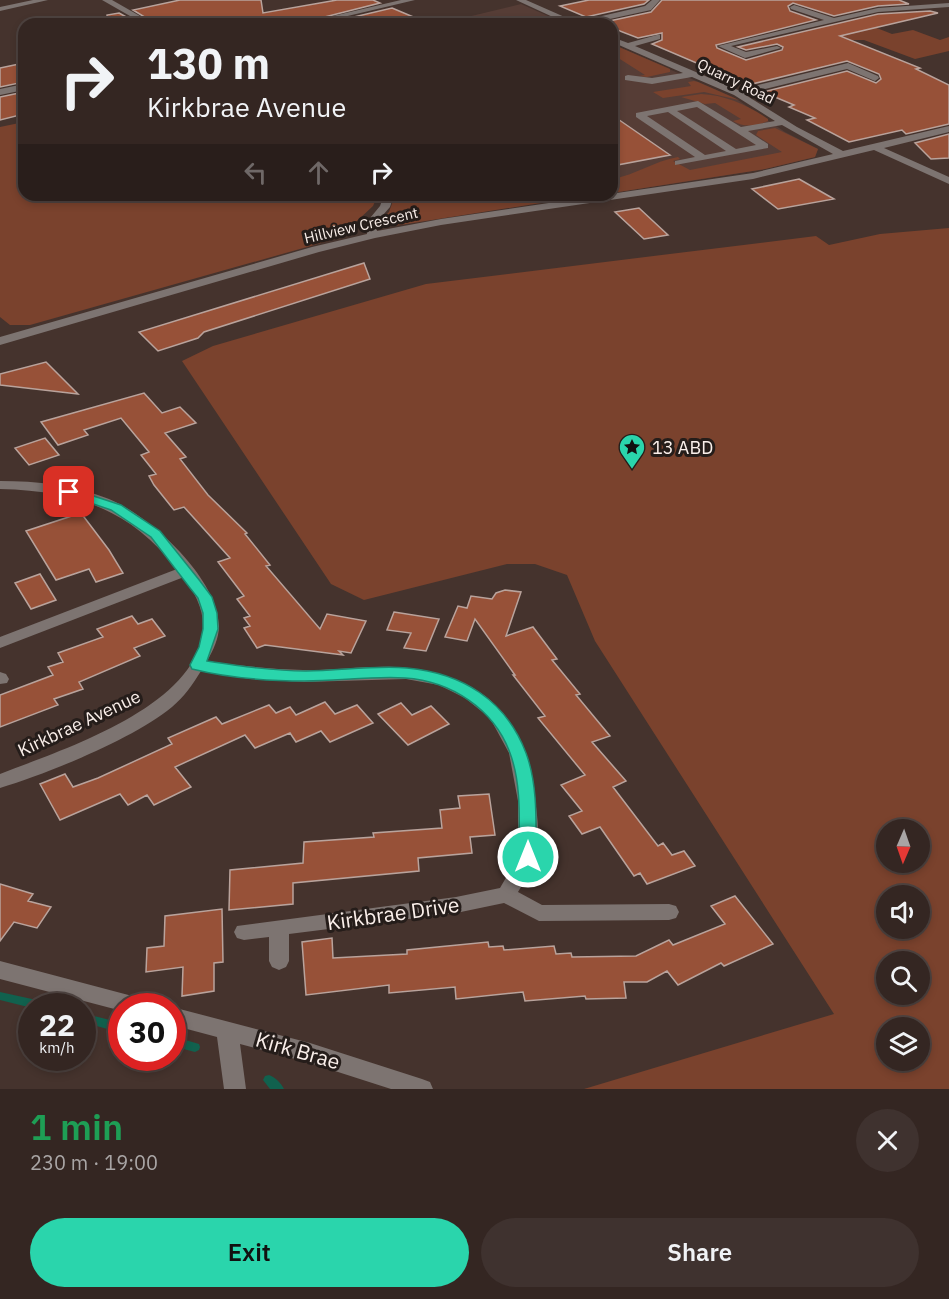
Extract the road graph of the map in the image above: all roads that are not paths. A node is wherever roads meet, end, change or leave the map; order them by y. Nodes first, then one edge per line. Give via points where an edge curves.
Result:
1 (44, 0) edge
2 (106, 0) edge
3 (411, 0) edge
4 (520, 0) edge
5 (656, 0) edge
6 (813, 2) dead end
7 (948, 3) edge
8 (0, 9) edge
9 (139, 18) edge
10 (330, 18) edge
11 (560, 18) edge
12 (601, 18) edge
13 (832, 20) junction
14 (780, 33) junction
15 (657, 37) dead end
16 (795, 38) dead end
17 (618, 42) edge
18 (626, 46) junction
19 (777, 48) dead end
20 (692, 74) junction
21 (628, 78) dead end
22 (875, 78) dead end
23 (18, 88) edge
24 (0, 92) edge
25 (737, 93) junction
26 (669, 109) junction
27 (785, 122) junction
28 (949, 129) edge
29 (740, 130) junction
30 (877, 148) junction
31 (734, 152) junction
32 (843, 155) junction
33 (703, 158) junction
34 (678, 163) dead end
35 (949, 181) edge
36 (618, 196) edge
37 (387, 201) edge
38 (583, 201) edge
39 (375, 235) junction
40 (2, 338) edge
41 (0, 485) edge
42 (186, 572) junction
43 (0, 643) edge
44 (197, 665) junction
45 (0, 781) edge
46 (507, 895) junction
47 (669, 912) dead end
48 (279, 928) junction
49 (244, 932) dead end
50 (279, 961) dead end
51 (0, 970) edge
52 (108, 999) edge
53 (186, 1020) edge
54 (227, 1031) junction
55 (235, 1089) edge
56 (422, 1089) edge

1 - 8 street
2 - 9 street
3 - 10 street
4 - 11 street
5 - 12 street via 648,8
6 - 13 street via 794,7
7 - 13 street via 878,10
13 - 14 street
14 - 16 street
14 - 19 street via 722,46 745,55
15 - 18 street
17 - 18 street, Quarry Road
18 - 20 street, Quarry Road
20 - 21 street via 652,81
20 - 25 street, Quarry Road
22 - 25 street via 848,66
23 - 24 street
25 - 27 street, Quarry Road
26 - 29 street via 698,104
26 - 31 street
26 - 33 street via 639,115
27 - 29 street
27 - 32 street, Quarry Road
28 - 30 street, Hillview Crescent
29 - 31 street via 765,146
30 - 32 street, Hillview Crescent
30 - 35 street
31 - 33 street
32 - 36 street, Hillview Crescent via 753,176
33 - 34 street
37 - 39 street via 371,223
38 - 39 street, Hillview Crescent
39 - 40 street, Hillview Crescent
41 - 42 street, Kirkbrae Avenue via 69,492 116,508 156,534
42 - 43 street
42 - 44 street, Kirkbrae Avenue via 205,597 210,613 211,629
44 - 45 street, Kirkbrae Avenue via 179,690 145,717
44 - 46 street via 304,676 406,673 443,680 471,694 497,714 518,753 527,801 528,857
46 - 47 street via 539,913
46 - 48 street, Kirkbrae Drive
48 - 49 street, Kirkbrae Drive
48 - 50 street
51 - 52 street
53 - 54 street, Kirk Brae
54 - 55 street
54 - 56 street, Kirk Brae

